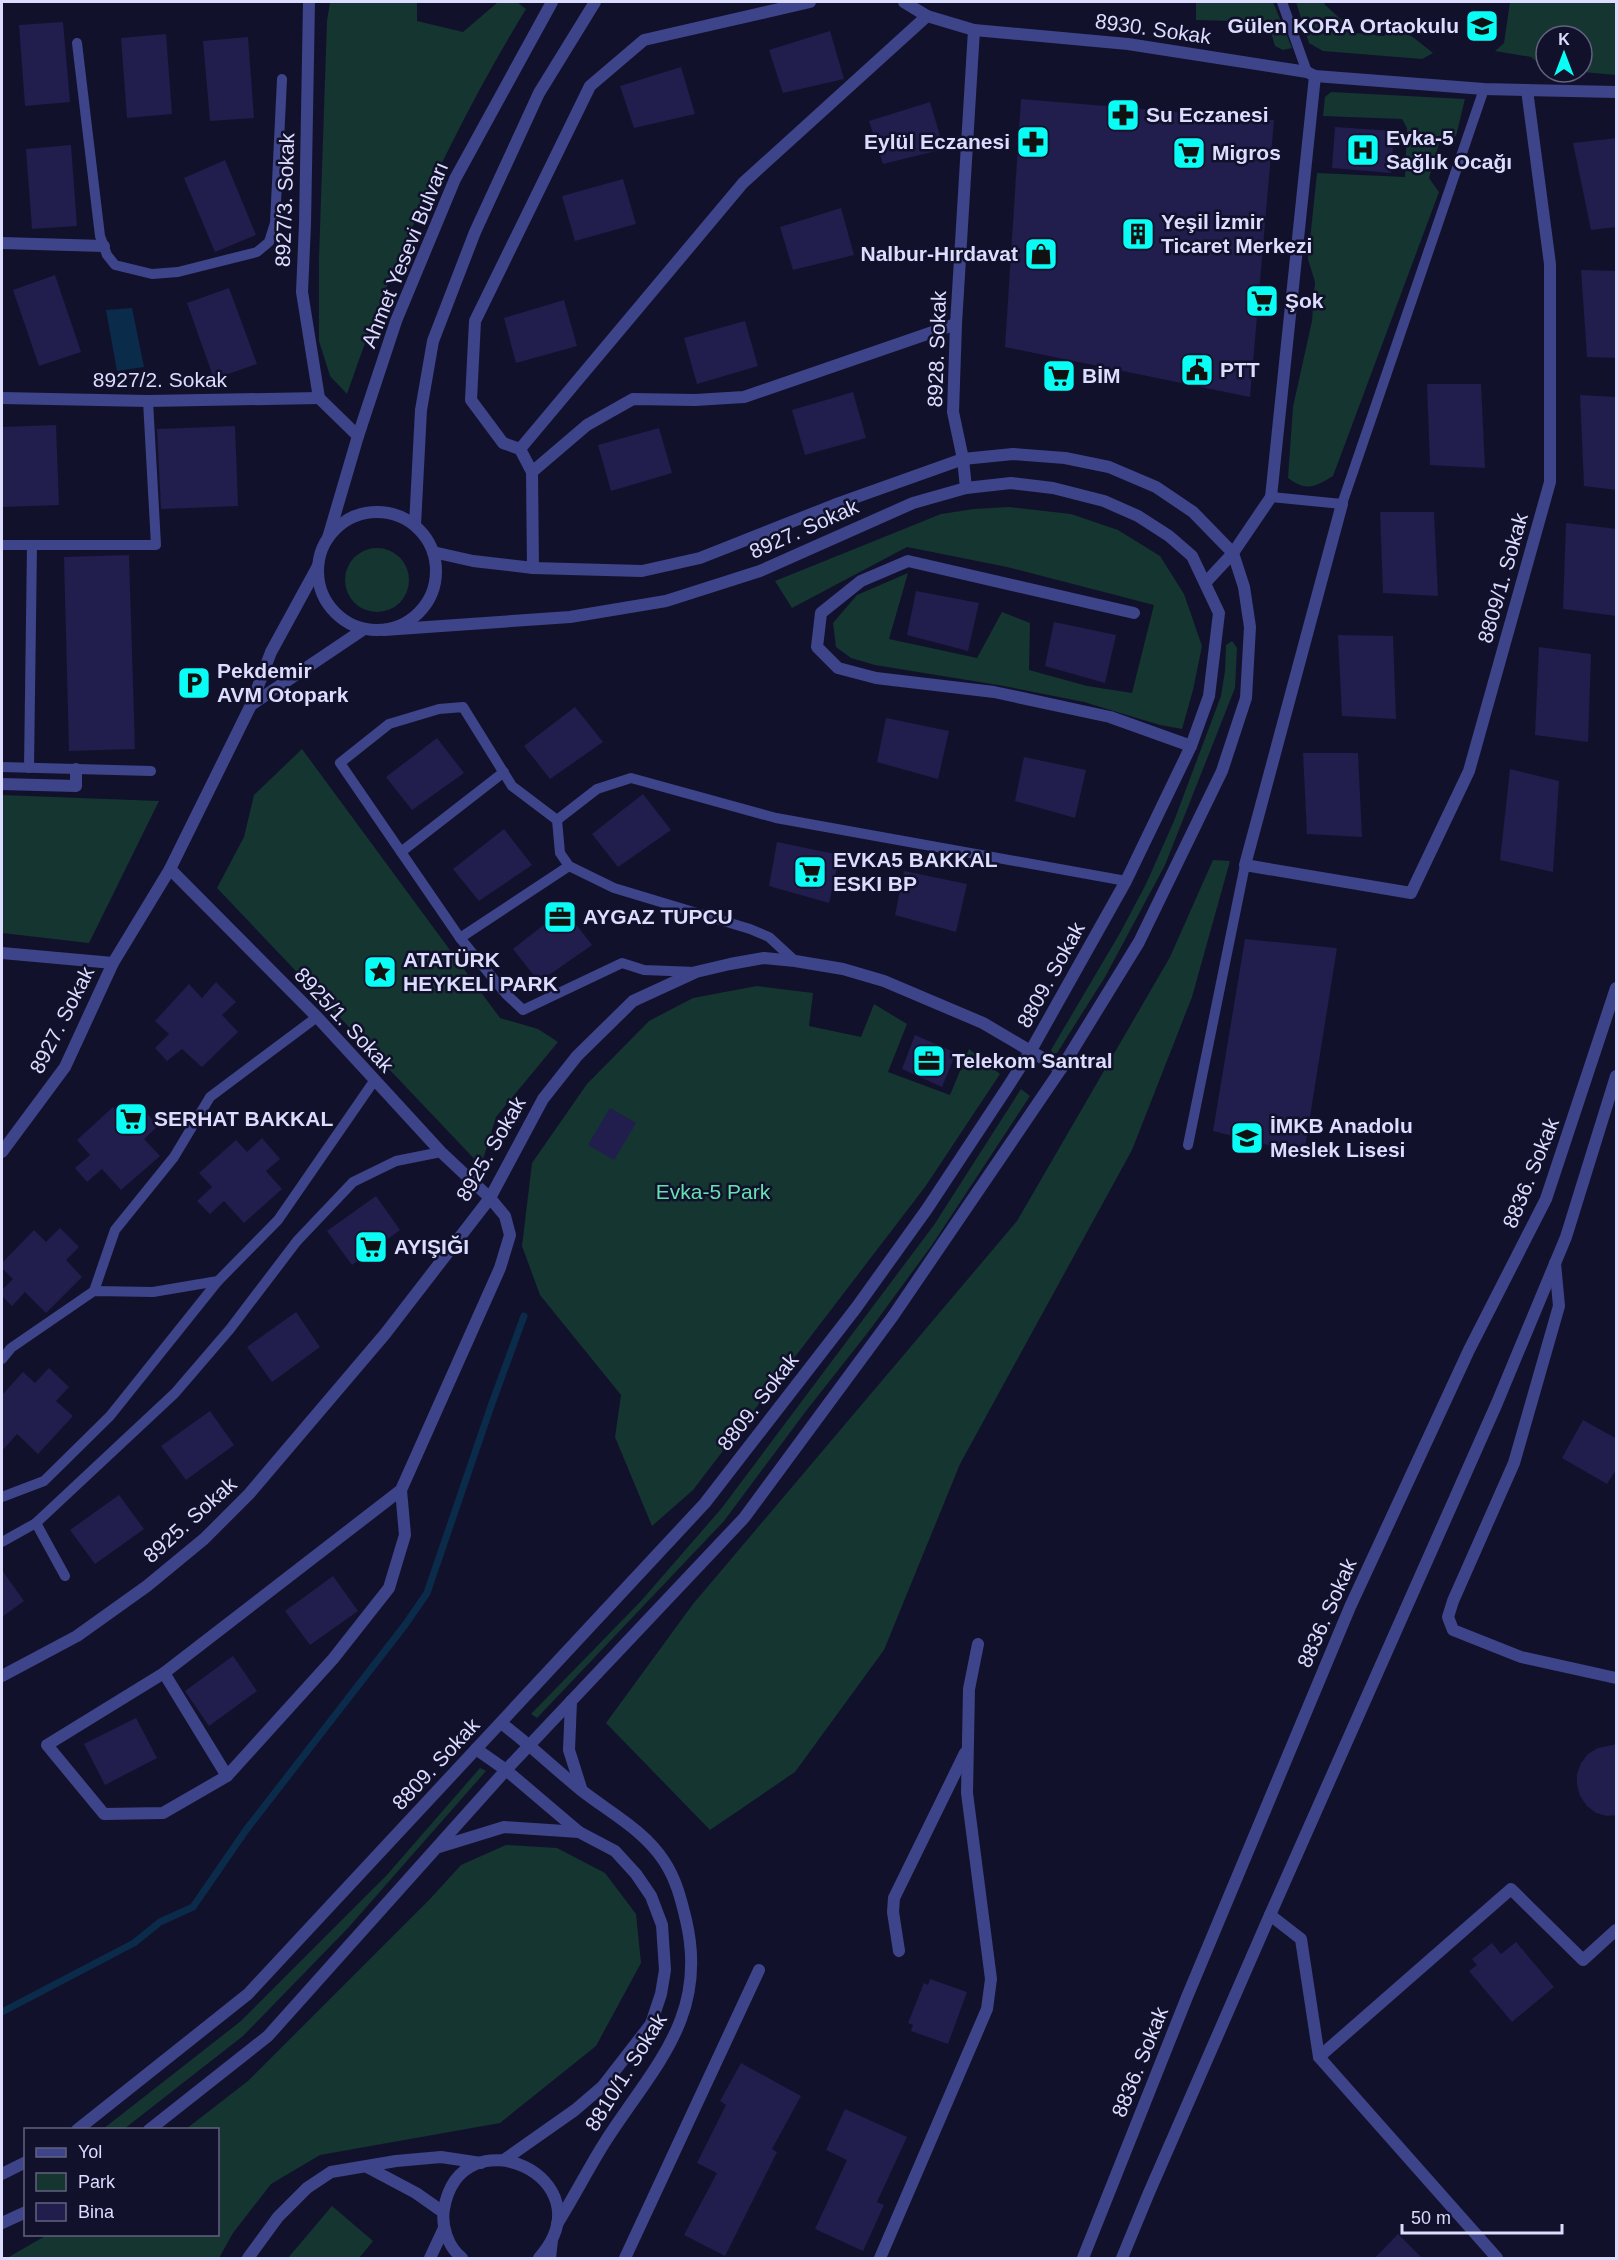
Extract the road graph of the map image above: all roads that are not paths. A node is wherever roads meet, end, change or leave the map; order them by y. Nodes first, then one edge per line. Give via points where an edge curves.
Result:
1 (309, 2) edge
2 (552, 2) edge
3 (595, 2) edge
4 (810, 2) edge
5 (904, 2) edge
6 (1282, 2) edge
7 (927, 16) junction
8 (974, 30) junction
9 (77, 44) dead end
10 (1311, 74) junction
11 (282, 79) dead end
12 (1484, 89) junction
13 (1527, 90) junction
14 (1617, 92) edge
15 (2, 243) edge
16 (104, 246) junction
17 (956, 324) junction
18 (2, 398) edge
19 (319, 398) junction
20 (148, 401) junction
21 (358, 436) junction
22 (520, 449) junction
23 (963, 459) junction
24 (532, 472) junction
25 (966, 488) junction
26 (1271, 497) junction
27 (1342, 504) junction
28 (415, 525) junction
29 (327, 538) junction
30 (2, 545) edge
31 (32, 545) junction
32 (433, 552) junction
33 (1233, 553) junction
34 (318, 566) junction
35 (532, 568) junction
36 (1206, 582) junction
37 (1134, 613) dead end
38 (364, 629) junction
39 (384, 630) junction
40 (251, 705) junction
41 (1191, 746) junction
42 (2, 767) edge
43 (29, 768) junction
44 (75, 769) junction
45 (151, 771) dead end
46 (504, 772) junction
47 (2, 784) edge
48 (557, 820) junction
49 (401, 852) junction
50 (1245, 865) junction
51 (569, 866) junction
52 (170, 869) junction
53 (1126, 881) junction
54 (460, 938) junction
55 (2, 953) edge
56 (795, 961) junction
57 (114, 963) junction
58 (696, 972) junction
59 (1617, 988) edge
60 (317, 1017) junction
61 (1030, 1052) junction
62 (1061, 1069) junction
63 (1617, 1076) edge
64 (374, 1081) junction
65 (1188, 1145) dead end
66 (2, 1152) edge
67 (441, 1152) junction
68 (490, 1198) junction
69 (1555, 1263) junction
70 (218, 1281) junction
71 (94, 1291) junction
72 (2, 1359) edge
73 (401, 1490) junction
74 (2, 1497) edge
75 (36, 1523) junction
76 (2, 1542) edge
77 (64, 1576) dead end
78 (978, 1644) dead end
79 (164, 1672) junction
80 (2, 1676) edge
81 (1617, 1678) edge
82 (571, 1701) junction
83 (501, 1723) junction
84 (530, 1744) junction
85 (968, 1748) junction
86 (476, 1749) junction
87 (506, 1770) junction
88 (227, 1776) junction
89 (581, 1790) junction
90 (579, 1832) junction
91 (439, 1847) junction
92 (1270, 1915) junction
93 (1617, 1930) edge
94 (899, 1951) dead end
95 (759, 1970) dead end
96 (1319, 2057) junction
97 (80, 2128) edge
98 (152, 2128) edge
99 (504, 2160) junction
100 (24, 2163) edge
101 (481, 2163) junction
102 (367, 2167) junction
103 (2, 2174) edge
104 (443, 2212) junction
105 (24, 2213) edge
106 (2, 2223) edge
107 (557, 2224) junction
108 (444, 2228) junction
109 (552, 2240) junction
110 (248, 2259) edge
111 (430, 2259) edge
112 (462, 2259) edge
113 (539, 2259) edge
114 (550, 2259) edge
115 (625, 2259) edge
116 (880, 2259) edge
117 (1083, 2259) edge
118 (1122, 2259) edge
119 (1497, 2259) edge

1 - 19 street, 8927/3. Sokak via 302,291
2 - 21 street, Ahmet Yesevi Bulvarı via 455,179 396,321
3 - 28 street via 539,93 475,232 433,341 421,410
4 - 22 street via 644,40 590,86 475,321 471,400 503,442
5 - 7 street, 8930. Sokak
6 - 10 lane
7 - 8 street, 8930. Sokak
7 - 22 street via 743,183
8 - 10 street, 8930. Sokak via 1128,44
8 - 17 street, 8928. Sokak
9 - 16 lane
10 - 12 street, 8930. Sokak
10 - 26 street
11 - 16 lane via 275,223 269,242 257,252 178,272 152,274 116,265
12 - 13 street, 8930. Sokak
12 - 27 lane
13 - 14 street, 8930. Sokak
13 - 50 street, 8809/1. Sokak via 1550,264 1550,482 1469,771 1411,892
15 - 16 street
17 - 23 street, 8928. Sokak via 953,412
17 - 24 street via 744,397 633,399 586,425
18 - 20 street, 8927/2. Sokak
19 - 20 street, 8927/2. Sokak
19 - 21 street
20 - 31 lane via 156,545
21 - 29 street, Ahmet Yesevi Bulvarı
22 - 24 street
23 - 25 street, 8928. Sokak
23 - 33 street, 8927. Sokak via 1013,454 1109,466 1156,487 1193,512
23 - 35 street, 8927. Sokak via 700,558 642,571
24 - 35 street
25 - 36 street, 8927. Sokak via 1011,483 1053,488 1104,501 1169,536 1192,556
25 - 39 street, 8927. Sokak via 913,503 760,571 666,601 570,617
26 - 27 lane
26 - 33 street
27 - 50 street
28 - 29 street via 379,512 359,514
28 - 32 street
29 - 34 street
30 - 31 lane
31 - 43 lane
32 - 35 street, 8927. Sokak
32 - 39 street via 436,579 430,598 418,614 402,625
33 - 36 street
33 - 62 street via 1244,587 1250,627 1246,698 1222,771 1139,942
34 - 38 street via 322,594 332,610
34 - 40 street, 8927. Sokak via 271,652
36 - 41 street, 8809. Sokak via 1219,613 1209,696
37 - 41 street via 908,561 861,581 820,613 817,647 838,668 876,678 994,692 1110,717
38 - 39 street
38 - 40 street
40 - 52 street, 8927. Sokak
41 - 53 street, 8809. Sokak
42 - 43 lane
43 - 44 lane
44 - 45 lane
44 - 47 street via 76,786
46 - 48 lane via 512,786
46 - 49 lane
46 - 49 lane via 463,707 439,709 388,724 340,763
48 - 51 lane via 560,853
48 - 53 lane via 597,789 631,778 776,818
49 - 54 lane
50 - 65 lane
51 - 54 lane
51 - 56 lane via 614,888 750,929 769,937
52 - 57 street, 8927. Sokak
52 - 60 street, 8925/1. Sokak
53 - 61 street, 8809. Sokak
54 - 58 lane via 523,1010 622,963 644,970
55 - 57 street
56 - 58 street, 8925. Sokak via 764,958
56 - 61 street, 8925. Sokak via 884,981 982,1023
57 - 66 street, 8927. Sokak via 65,1066
58 - 68 street, 8925. Sokak via 633,1001 577,1056 543,1099
59 - 117 street, 8836. Sokak via 1546,1199 1469,1350 1350,1607 1187,1997
60 - 64 street, 8925/1. Sokak
60 - 71 lane via 210,1097 174,1157 115,1230
61 - 62 street, 8925. Sokak
61 - 83 street, 8809. Sokak via 927,1209 856,1308 705,1503
62 - 82 street via 892,1316 744,1518
63 - 69 street
64 - 67 street, 8925/1. Sokak
64 - 70 lane via 278,1220
67 - 68 street, 8925/1. Sokak
67 - 75 lane via 396,1161 353,1182 297,1241 175,1393
68 - 73 street, 8925/1. Sokak via 505,1216 510,1235 500,1268
68 - 80 street, 8925. Sokak via 356,1368 249,1494 204,1539 77,1636
69 - 81 street via 1559,1306 1514,1463 1448,1617 1453,1630 1521,1657
69 - 92 street
70 - 71 lane via 153,1292
70 - 74 lane via 110,1416 44,1481
71 - 72 lane via 10,1348
73 - 79 street
73 - 88 street via 405,1535 389,1588 333,1659
75 - 76 lane
75 - 77 lane
78 - 85 street via 969,1689
79 - 88 street
79 - 88 street via 46,1745 105,1814 163,1813
82 - 84 street
82 - 89 street via 569,1750
83 - 84 street, 8810/1. Sokak
83 - 86 street, 8809. Sokak
84 - 87 street
84 - 89 street, 8810/1. Sokak
85 - 94 street via 894,1898
85 - 116 street via 967,1793 991,1979 987,2009
86 - 87 street, 8810/1. Sokak
86 - 97 street, 8809. Sokak via 248,1994
87 - 90 street, 8810/1. Sokak
87 - 91 street
89 - 107 street, 8810/1. Sokak via 636,1830 664,1860 679,1892 691,1938 692,1978 685,2014 672,2043 604,2143
90 - 91 street via 504,1827
90 - 99 street, 8810/1. Sokak via 615,1851 651,1896 662,1924 665,1970 661,1994 651,2024 603,2086
91 - 98 street via 268,2036
92 - 96 street via 1301,1939
92 - 118 street
93 - 96 street via 1583,1960 1511,1889
95 - 115 street
96 - 119 street
99 - 101 street
99 - 107 street via 520,2163 544,2181 557,2209
100 - 103 street
101 - 102 street via 441,2157
101 - 104 street via 451,2187
102 - 104 street
102 - 110 street via 331,2172 307,2188 278,2217
104 - 108 street
105 - 106 street
107 - 109 street
108 - 111 street
108 - 112 street
109 - 113 street
109 - 114 street

